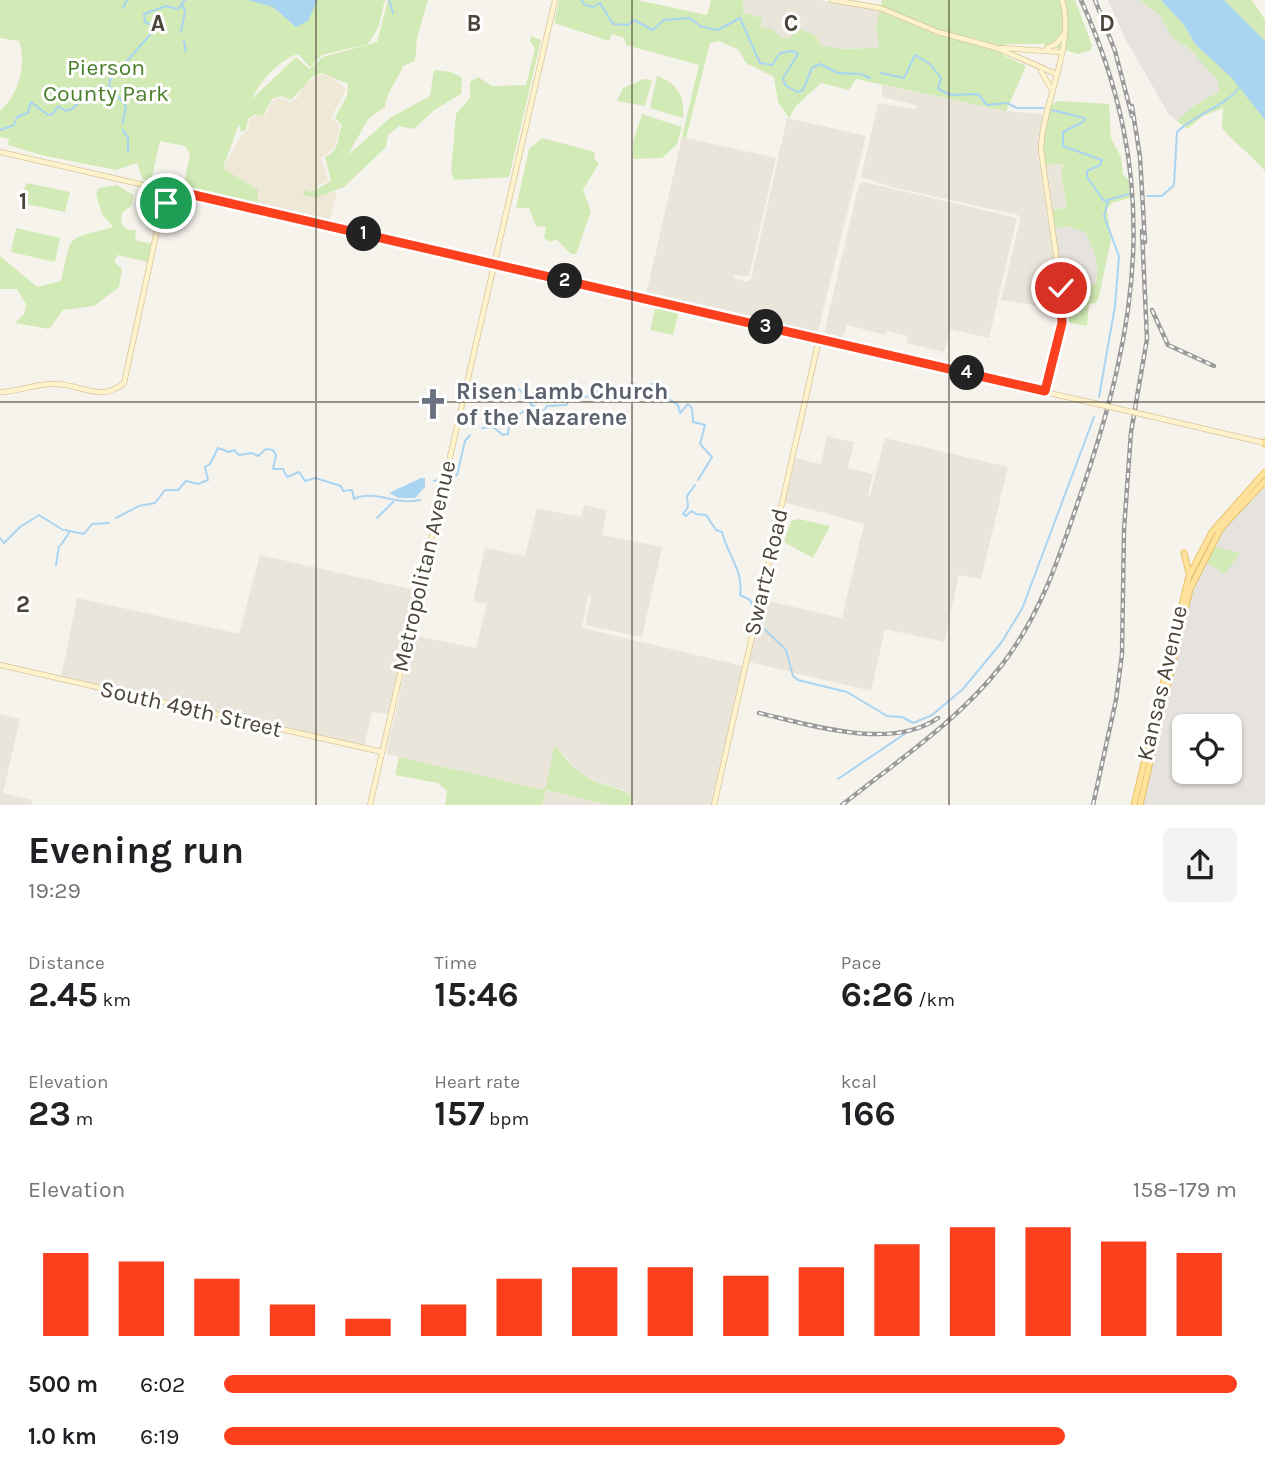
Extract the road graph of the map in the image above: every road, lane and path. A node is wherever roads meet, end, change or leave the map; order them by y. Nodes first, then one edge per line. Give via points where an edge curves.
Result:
1 (555, 0) edge
2 (832, 0) edge
3 (1062, 0) edge
4 (1065, 34) junction
5 (997, 48) junction
6 (1045, 48) junction
7 (1061, 52) junction
8 (1040, 70) junction
9 (1056, 74) junction
10 (1052, 90) junction
11 (0, 152) edge
12 (166, 189) junction
13 (181, 192) junction
14 (163, 207) junction
15 (492, 264) junction
16 (819, 339) junction
17 (1048, 380) junction
18 (1045, 391) junction
19 (0, 392) edge
20 (1062, 396) junction
21 (1265, 443) edge
22 (1265, 472) edge
23 (1265, 481) edge
24 (1201, 550) junction
25 (1197, 565) junction
26 (1189, 576) junction
27 (0, 665) edge
28 (382, 752) junction
29 (370, 805) edge
30 (714, 805) edge
31 (1134, 805) edge
32 (1140, 805) edge

1 - 15 street, Metropolitan Avenue
2 - 5 street via 880,8 938,33
3 - 4 street
4 - 6 street
4 - 7 street
5 - 6 street
5 - 8 street
6 - 7 street
7 - 9 street
8 - 9 street
8 - 10 street
9 - 10 street
10 - 17 street via 1041,150 1063,303
11 - 12 street
12 - 13 street
12 - 14 street
13 - 14 street
13 - 15 street
14 - 19 street via 124,383 100,394 56,384
15 - 16 street
15 - 28 street, Metropolitan Avenue
16 - 18 street
16 - 30 street, Swartz Road
17 - 18 street
17 - 20 street
18 - 20 street
20 - 21 street, bridge
22 - 24 main road via 1229,510
23 - 25 main road via 1221,528
24 - 25 main road
24 - 26 main road via 1184,553
25 - 26 main road, Kansas Avenue
25 - 32 main road, Kansas Avenue
26 - 31 main road, Kansas Avenue
27 - 28 street, South 49th Street
28 - 29 street, Metropolitan Avenue

